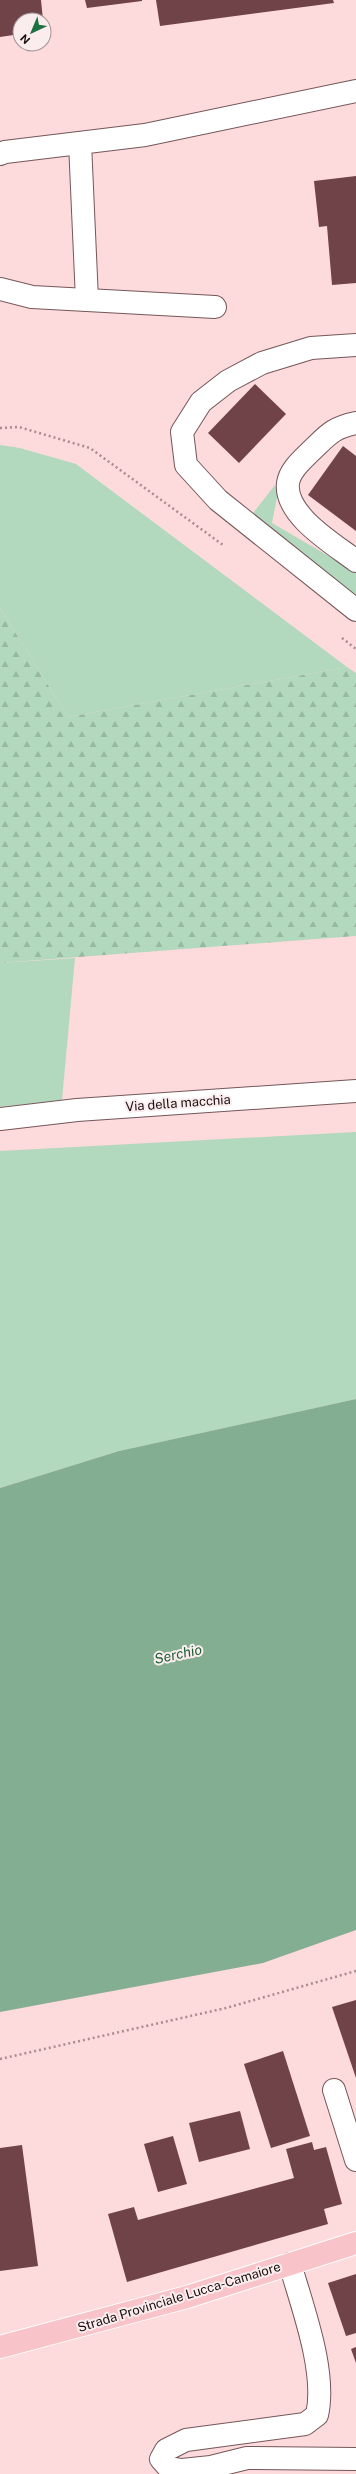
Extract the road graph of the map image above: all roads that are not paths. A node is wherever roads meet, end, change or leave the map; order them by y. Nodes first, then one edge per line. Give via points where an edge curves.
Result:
1 (356, 91) edge
2 (80, 143) junction
3 (0, 154) edge
4 (0, 289) edge
5 (86, 300) junction
6 (215, 307) dead end
7 (356, 346) edge
8 (356, 423) edge
9 (356, 561) edge
10 (356, 610) edge
11 (356, 1091) edge
12 (0, 1119) edge
13 (334, 2090) dead end
14 (356, 2160) edge
15 (356, 2243) edge
16 (290, 2264) junction
17 (0, 2347) edge
18 (356, 2459) edge

1 - 2 street via 145,135
2 - 3 street
2 - 5 street
4 - 5 street via 32,297
5 - 6 street
7 - 10 street via 311,348 262,363 228,381 201,402 182,432 186,465 218,500
8 - 9 street via 338,427 296,465 288,484 293,507 313,529
11 - 12 street, Via della macchia via 77,1110
13 - 14 street
15 - 16 main road, Strada Provinciale Lucca-Camaiore
16 - 17 main road, Strada Provinciale Lucca-Camaiore via 187,2297
16 - 18 street via 308,2324 317,2371 320,2400 317,2415 305,2424 186,2440 166,2450 160,2459 169,2468 182,2470 247,2458

